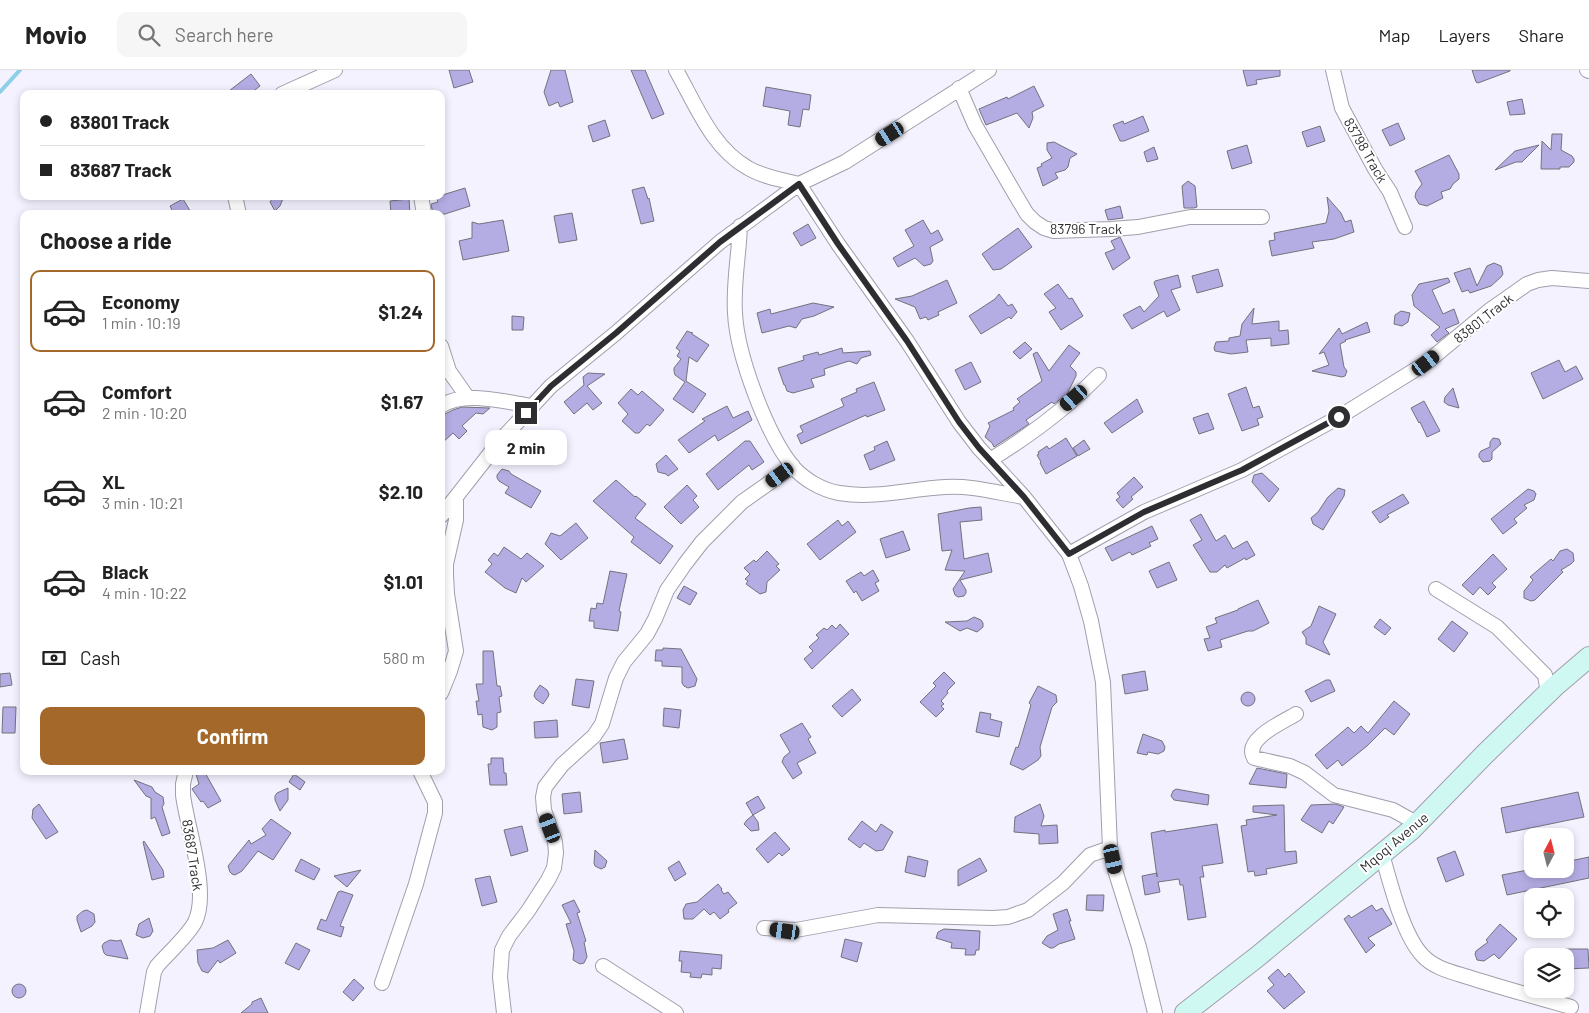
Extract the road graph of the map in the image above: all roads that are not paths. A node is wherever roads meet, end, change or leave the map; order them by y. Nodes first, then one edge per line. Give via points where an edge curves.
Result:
1 (335, 70) edge
2 (676, 70) edge
3 (989, 70) edge
4 (1333, 70) edge
5 (959, 88) junction
6 (291, 90) edge
7 (799, 184) junction
8 (1262, 217) dead end
9 (740, 226) junction
10 (1405, 227) dead end
11 (1589, 280) edge
12 (445, 359) edge
13 (1099, 375) dead end
14 (468, 398) junction
15 (445, 404) edge
16 (531, 406) junction
17 (990, 460) junction
18 (792, 466) junction
19 (1024, 497) junction
20 (456, 498) junction
21 (445, 511) edge
22 (1069, 554) junction
23 (1436, 589) dead end
24 (1589, 657) edge
25 (445, 683) edge
26 (1548, 693) junction
27 (1296, 714) dead end
28 (185, 775) edge
29 (422, 775) edge
30 (1418, 824) junction
31 (1110, 848) junction
32 (1382, 854) junction
33 (764, 928) dead end
34 (603, 966) dead end
35 (382, 983) dead end
36 (1570, 1006) dead end
37 (147, 1013) edge
38 (504, 1013) edge
39 (676, 1013) edge
40 (1155, 1013) edge
41 (1185, 1013) edge

1 - 6 street
2 - 7 street via 712,133 732,157 749,169
3 - 5 street
4 - 10 street, 83798 Track via 1342,108 1390,192
5 - 7 street via 845,162
5 - 8 street, 83796 Track via 975,125 1014,194 1034,222 1044,228 1054,231 1111,229 1190,218
7 - 9 street
7 - 17 street via 907,341 940,395
9 - 16 street
9 - 18 street via 734,292 737,330 754,391 777,443
11 - 22 street, 83801 Track via 1552,278 1527,284 1426,363 1339,417 1242,470 1144,512
12 - 14 street via 449,372
13 - 17 street via 1027,437
14 - 15 street
14 - 16 street
16 - 20 street
17 - 19 street
18 - 19 street via 804,478 842,494 866,496 959,486
18 - 38 street via 742,502 702,542 668,590 647,634 624,662 602,724 545,787 542,797 555,842 554,868 502,950 500,977
19 - 22 street
20 - 21 street
20 - 25 street via 456,520 446,575 456,651
22 - 31 street via 1089,612 1103,682
23 - 26 street via 1497,627 1545,675
24 - 26 street, Mqoqi Avenue
26 - 30 street, Mqoqi Avenue
27 - 30 street via 1258,737 1251,750 1254,758 1290,766 1334,795 1393,810
28 - 37 street, 83687 Track via 183,795 198,868 198,915 190,929 157,966 151,978
29 - 35 street via 435,802 435,813 416,884
30 - 32 street, Mqoqi Avenue
31 - 33 street via 1090,855 1063,883 1028,910 1008,917 878,915 796,930
31 - 40 street
32 - 36 street via 1403,922 1422,956 1433,965
32 - 41 street, Mqoqi Avenue
34 - 39 street

